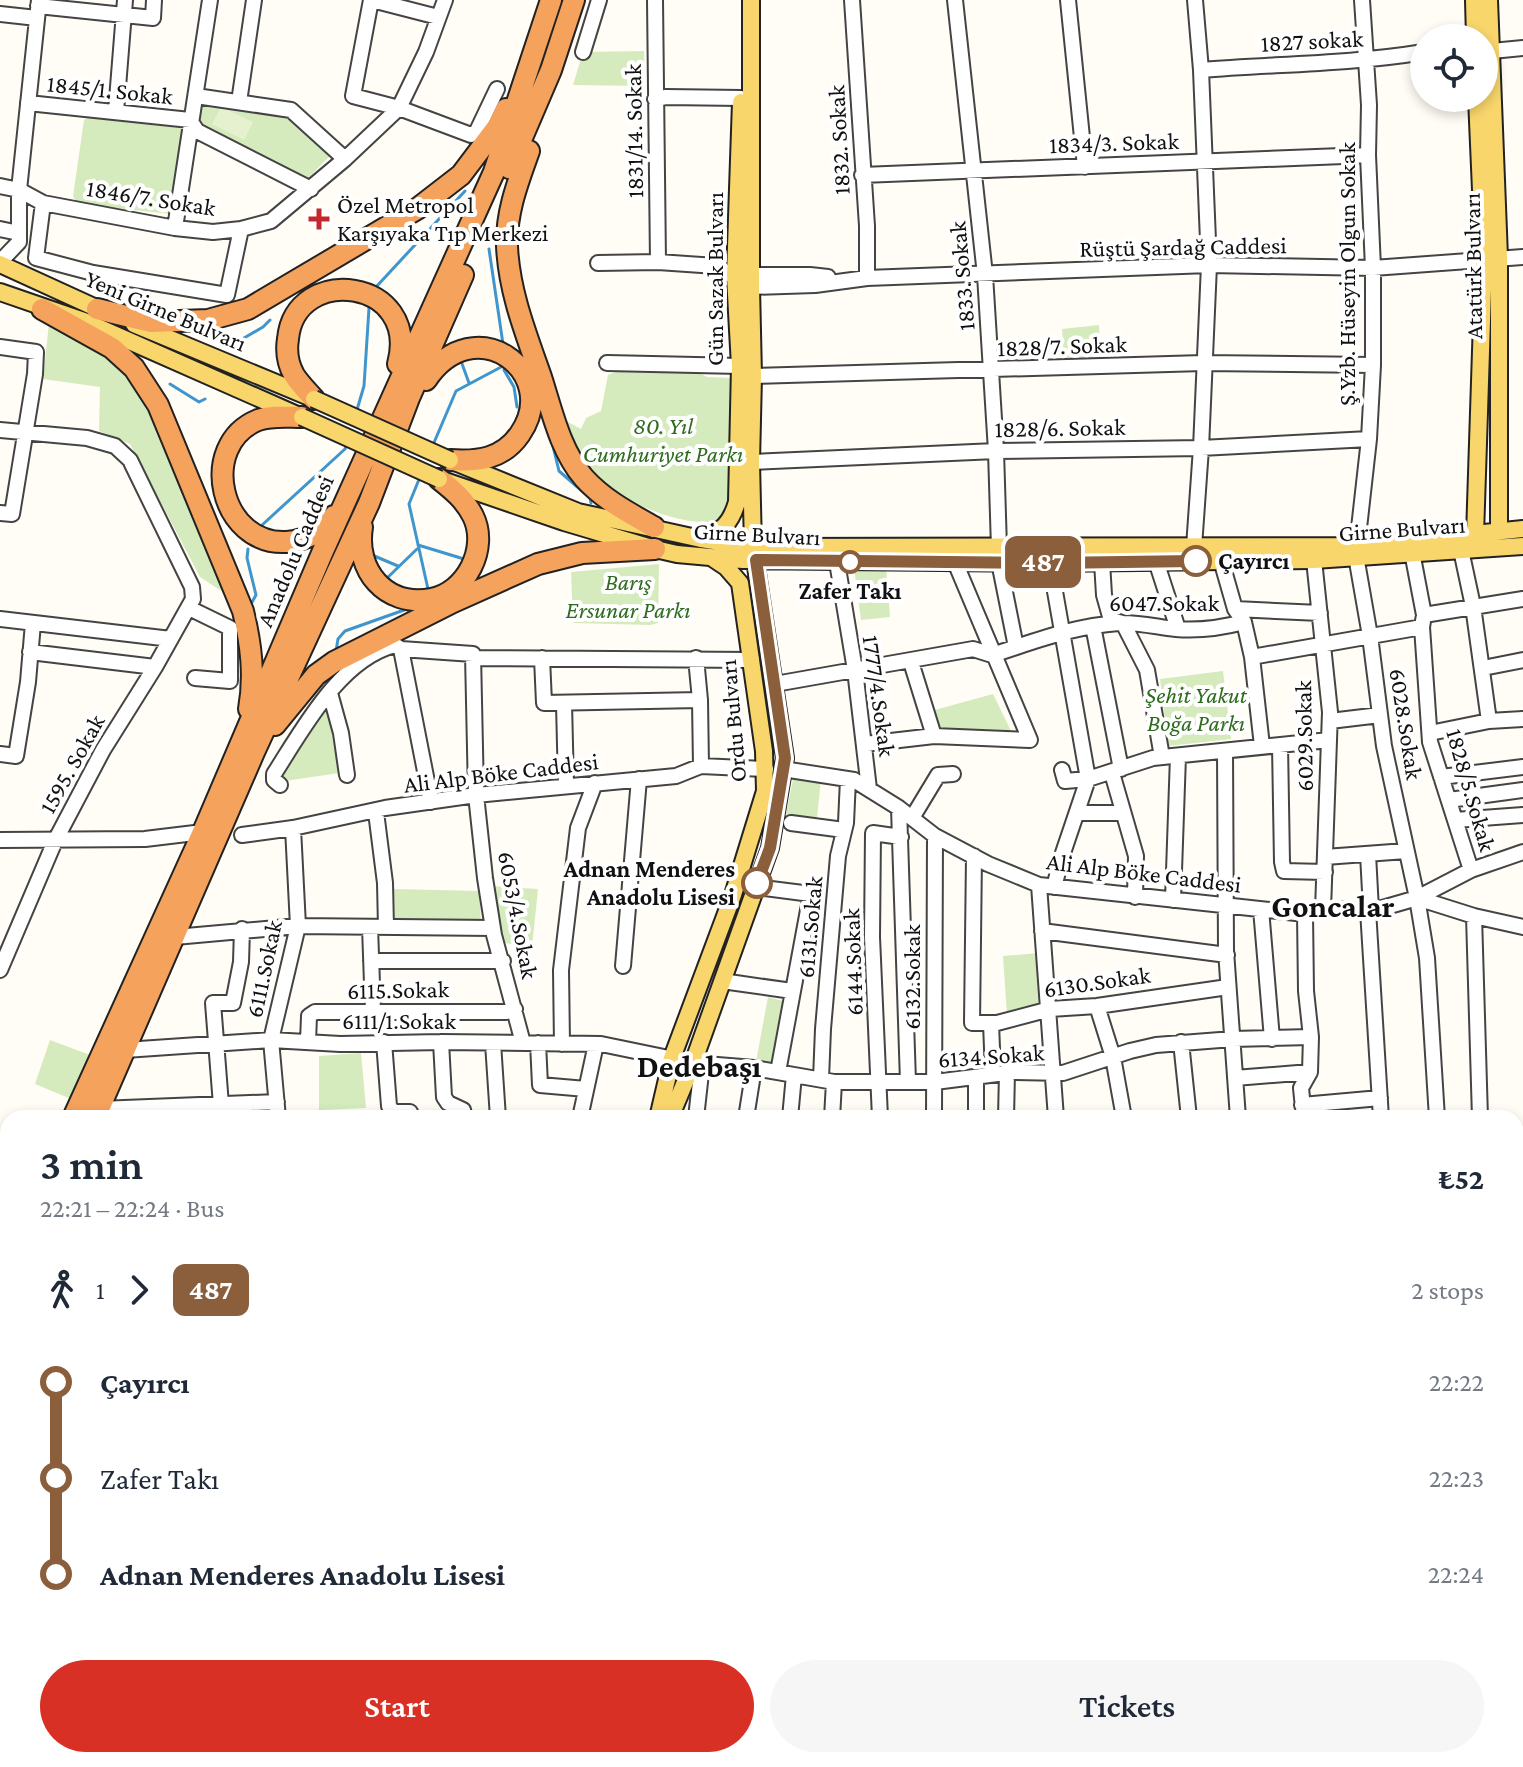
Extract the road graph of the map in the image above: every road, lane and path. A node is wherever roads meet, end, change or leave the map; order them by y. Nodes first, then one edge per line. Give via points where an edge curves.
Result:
1 (154, 0) edge
2 (210, 0) edge
3 (254, 0) edge
4 (371, 0) edge
5 (445, 0) edge
6 (551, 0) edge
7 (574, 0) edge
8 (599, 0) edge
9 (655, 0) edge
10 (741, 0) edge
11 (751, 0) edge
12 (852, 0) edge
13 (955, 0) edge
14 (1068, 0) edge
15 (1195, 0) edge
16 (1362, 0) edge
17 (1474, 0) edge
18 (1489, 0) edge
19 (38, 8) edge
20 (124, 8) edge
21 (0, 14) edge
22 (438, 17) junction
23 (1475, 24) edge
24 (1490, 24) edge
25 (1523, 48) edge
26 (1498, 50) edge
27 (583, 52) dead end
28 (1410, 54) edge
29 (532, 59) junction
30 (1367, 61) junction
31 (551, 70) junction
32 (1201, 70) junction
33 (497, 89) dead end
34 (196, 96) junction
35 (741, 98) junction
36 (655, 99) junction
37 (239, 102) junction
38 (28, 103) junction
39 (399, 108) junction
40 (116, 112) junction
41 (1478, 112) edge
42 (1492, 112) edge
43 (190, 120) junction
44 (1368, 155) junction
45 (345, 159) junction
46 (1205, 162) junction
47 (1085, 167) junction
48 (975, 170) junction
49 (862, 175) junction
50 (0, 186) edge
51 (311, 189) junction
52 (19, 190) junction
53 (43, 203) junction
54 (175, 228) junction
55 (0, 229) edge
56 (241, 229) junction
57 (19, 233) junction
58 (1523, 257) edge
59 (36, 258) junction
60 (1492, 258) junction
61 (658, 262) junction
62 (0, 263) edge
63 (598, 263) dead end
64 (1209, 265) junction
65 (1373, 268) junction
66 (985, 275) junction
67 (867, 278) junction
68 (746, 279) junction
69 (47, 285) junction
70 (0, 292) edge
71 (42, 309) junction
72 (97, 309) junction
73 (0, 347) edge
74 (607, 363) dead end
75 (1203, 363) junction
76 (1373, 365) junction
77 (746, 371) junction
78 (991, 371) junction
79 (402, 395) junction
80 (314, 399) junction
81 (302, 417) junction
82 (0, 430) edge
83 (24, 432) junction
84 (1369, 439) junction
85 (1201, 448) junction
86 (996, 451) junction
87 (450, 460) junction
88 (751, 462) junction
89 (439, 479) junction
90 (350, 488) junction
91 (369, 503) junction
92 (0, 513) edge
93 (654, 527) junction
94 (1523, 529) edge
95 (1499, 530) junction
96 (701, 539) junction
97 (1480, 541) junction
98 (1523, 546) edge
99 (1120, 547) junction
100 (1194, 547) junction
101 (655, 549) junction
102 (1461, 550) junction
103 (1357, 551) junction
104 (1412, 552) junction
105 (754, 554) junction
106 (999, 555) junction
107 (711, 558) junction
108 (1221, 560) junction
109 (1314, 560) junction
110 (781, 561) junction
111 (1156, 561) junction
112 (837, 562) junction
113 (955, 562) junction
114 (1102, 562) junction
115 (1050, 563) junction
116 (759, 587) junction
117 (1523, 599) edge
118 (1473, 606) junction
119 (189, 608) junction
120 (1235, 609) junction
121 (1320, 613) junction
122 (0, 619) edge
123 (1423, 621) junction
124 (1244, 622) junction
125 (33, 623) junction
126 (1123, 623) junction
127 (1093, 626) junction
128 (1178, 629) junction
129 (1060, 631) junction
130 (1370, 636) junction
131 (171, 639) junction
132 (1322, 644) junction
133 (1016, 647) junction
134 (401, 649) junction
135 (30, 652) junction
136 (992, 655) junction
137 (473, 656) junction
138 (1252, 657) junction
139 (542, 658) junction
140 (696, 658) junction
141 (752, 660) junction
142 (1523, 660) edge
143 (911, 662) junction
144 (155, 667) junction
145 (1483, 668) junction
146 (855, 670) junction
147 (195, 678) dead end
148 (775, 684) junction
149 (330, 693) junction
150 (700, 700) junction
151 (564, 703) junction
152 (1380, 715) junction
153 (1523, 719) edge
154 (1330, 721) junction
155 (1489, 721) junction
156 (1430, 733) junction
157 (934, 736) junction
158 (1329, 740) junction
159 (865, 744) junction
160 (249, 745) junction
161 (1280, 745) junction
162 (1262, 746) junction
163 (1225, 751) junction
164 (0, 754) edge
165 (1178, 756) junction
166 (1162, 757) junction
167 (701, 766) junction
168 (1523, 767) edge
169 (766, 769) junction
170 (783, 769) junction
171 (1062, 770) dead end
172 (1117, 771) junction
173 (953, 774) dead end
174 (347, 775) dead end
175 (1441, 777) junction
176 (639, 779) junction
177 (848, 779) junction
178 (1088, 779) junction
179 (595, 783) junction
180 (280, 785) dead end
181 (566, 786) junction
182 (869, 789) junction
183 (1523, 790) edge
184 (476, 795) junction
185 (1449, 800) junction
186 (431, 802) junction
187 (899, 808) junction
188 (376, 812) junction
189 (1078, 813) junction
190 (1123, 813) junction
191 (1523, 815) edge
192 (912, 818) junction
193 (1455, 820) junction
194 (791, 823) dead end
195 (293, 828) junction
196 (844, 830) junction
197 (203, 832) junction
198 (242, 835) dead end
199 (935, 836) junction
200 (901, 837) junction
201 (0, 840) edge
202 (55, 841) junction
203 (1406, 851) junction
204 (1523, 852) edge
205 (1368, 854) junction
206 (974, 856) junction
207 (1325, 865) junction
208 (1471, 870) junction
209 (1047, 886) junction
210 (756, 887) junction
211 (1135, 897) junction
212 (1417, 898) junction
213 (1173, 900) junction
214 (1226, 907) junction
215 (1261, 909) junction
216 (1323, 910) junction
217 (1370, 910) junction
218 (1305, 914) junction
219 (1474, 916) junction
220 (298, 926) junction
221 (370, 927) junction
222 (386, 927) junction
223 (1523, 927) edge
224 (493, 928) junction
225 (242, 929) junction
226 (1042, 931) junction
227 (175, 937) junction
228 (1227, 955) junction
229 (371, 961) junction
230 (503, 961) junction
231 (623, 966) dead end
232 (0, 970) edge
233 (722, 981) junction
234 (1228, 987) junction
235 (792, 991) junction
236 (1097, 1006) junction
237 (515, 1009) junction
238 (1050, 1009) junction
239 (373, 1012) junction
240 (991, 1023) junction
241 (1311, 1037) junction
242 (1233, 1039) junction
243 (1272, 1039) junction
244 (271, 1040) junction
245 (308, 1042) junction
246 (384, 1042) junction
247 (441, 1042) junction
248 (1181, 1042) junction
249 (493, 1043) junction
250 (530, 1043) junction
251 (216, 1044) junction
252 (562, 1044) junction
253 (596, 1044) junction
254 (125, 1050) junction
255 (1113, 1057) junction
256 (672, 1058) junction
257 (697, 1063) junction
258 (754, 1068) junction
259 (778, 1072) junction
260 (1310, 1072) junction
261 (1000, 1073) junction
262 (1055, 1073) junction
263 (794, 1075) junction
264 (976, 1077) junction
265 (1235, 1078) junction
266 (828, 1080) junction
267 (880, 1080) junction
268 (908, 1082) junction
269 (935, 1082) junction
270 (586, 1089) junction
271 (1380, 1098) junction
272 (277, 1102) junction
273 (221, 1105) junction
274 (77, 1110) edge
275 (98, 1110) edge
276 (178, 1110) edge
277 (278, 1110) edge
278 (392, 1110) edge
279 (463, 1110) edge
280 (497, 1110) edge
281 (582, 1110) edge
282 (660, 1110) edge
283 (674, 1110) edge
284 (696, 1110) edge
285 (747, 1110) edge
286 (791, 1110) edge
287 (831, 1110) edge
288 (880, 1110) edge
289 (934, 1110) edge
290 (976, 1110) edge
291 (1005, 1110) edge
292 (1056, 1110) edge
293 (1123, 1110) edge
294 (1188, 1110) edge
295 (1237, 1110) edge
296 (1303, 1110) edge
297 (1314, 1110) edge
298 (1381, 1110) edge
299 (1436, 1110) edge
300 (1480, 1110) edge

1 - 20 street via 153,18
2 - 34 street
3 - 37 street
4 - 22 street
4 - 39 street via 353,96
5 - 22 street
6 - 29 highway, Anadolu Caddesi
7 - 31 highway, Anadolu Caddesi
8 - 27 street
9 - 36 street, 1831/14. Sokak
10 - 35 main road, Gün Sazak Bulvarı
11 - 68 main road, Gün Sazak Bulvarı
12 - 49 street, 1832. Sokak
13 - 48 street, 1833. Sokak
14 - 47 street
15 - 32 street
16 - 30 street, Ş.Yzb. Hüseyin Olgun Sokak
17 - 23 main road
18 - 24 main road, Atatürk Bulvarı
19 - 20 street
19 - 21 street
19 - 38 street
20 - 40 street
22 - 39 street
25 - 26 street
28 - 30 street, 1827 sokak
29 - 72 highway via 498,126 461,175 417,209 248,309 208,320 151,322
29 - 79 highway, Anadolu Caddesi via 494,172
30 - 32 street, 1827 sokak
30 - 44 street, Ş.Yzb. Hüseyin Olgun Sokak
31 - 79 highway, Anadolu Caddesi
31 - 93 highway via 550,92 509,208 511,282 565,448 607,500
32 - 46 street
33 - 39 street via 471,135
34 - 37 street
34 - 43 street
35 - 36 street
35 - 68 main road, Gün Sazak Bulvarı
36 - 61 street, 1831/14. Sokak
37 - 45 street via 291,110
38 - 40 street, 1845/1. Sokak
38 - 52 street
39 - 45 street, 1846/7. Sokak
40 - 43 street, 1845/1. Sokak
41 - 60 main road, Atatürk Bulvarı
42 - 60 main road, Atatürk Bulvarı
43 - 51 street, 1845/1. Sokak via 197,131
43 - 54 street
44 - 46 street, 1834/3. Sokak
44 - 65 street, Ş.Yzb. Hüseyin Olgun Sokak
45 - 51 street, 1846/7. Sokak
46 - 47 street, 1834/3. Sokak
46 - 64 street
47 - 48 street, 1834/3. Sokak
48 - 49 street, 1834/3. Sokak
48 - 66 street, 1833. Sokak
49 - 67 street, 1832. Sokak
50 - 52 street, 1846/7. Sokak
51 - 56 street, 1846/7. Sokak via 271,221
52 - 53 street, 1846/7. Sokak
52 - 57 street
53 - 54 street, 1846/7. Sokak
53 - 59 street
54 - 56 street, 1846/7. Sokak
55 - 57 street
56 - 59 street via 227,295
57 - 62 street via 19,242
58 - 60 street, Rüştü Şardağ Caddesi
59 - 69 street
60 - 65 street, Rüştü Şardağ Caddesi
60 - 95 main road, Atatürk Bulvarı
60 - 97 main road, Atatürk Bulvarı
61 - 63 street, Rüştü Şardağ Caddesi
61 - 68 street, Rüştü Şardağ Caddesi via 716,266
62 - 69 main road, Yeni Girne Bulvarı
64 - 65 street, Rüştü Şardağ Caddesi
64 - 66 street, Rüştü Şardağ Caddesi
64 - 75 street
65 - 76 street, Ş.Yzb. Hüseyin Olgun Sokak
66 - 67 street, Rüştü Şardağ Caddesi
66 - 78 street, 1833. Sokak
67 - 68 street, Rüştü Şardağ Caddesi via 815,285
68 - 77 main road, Gün Sazak Bulvarı
69 - 72 main road, Yeni Girne Bulvarı
70 - 71 main road, Yeni Girne Bulvarı
71 - 81 main road, Yeni Girne Bulvarı via 84,321
71 - 160 highway via 112,348 134,368 158,405 243,611 253,672
72 - 80 main road, Yeni Girne Bulvarı
73 - 83 street via 36,352
74 - 77 street, 1828/7. Sokak
75 - 76 street, 1828/7. Sokak
75 - 78 street, 1828/7. Sokak
75 - 85 street
76 - 84 street, Ş.Yzb. Hüseyin Olgun Sokak
77 - 78 street, 1828/7. Sokak
77 - 88 main road, Gün Sazak Bulvarı
77 - 96 main road, Gün Sazak Bulvarı via 737,502 723,529
78 - 86 street, 1833. Sokak
79 - 80 highway via 395,378 403,338 399,326 376,298 339,289 308,301 288,330 295,376
79 - 87 highway via 437,363 468,348 501,353 523,372 531,411 510,447 474,462
79 - 90 highway, Anadolu Caddesi
79 - 91 highway, Anadolu Caddesi
80 - 87 main road, Yeni Girne Bulvarı, bridge
81 - 89 main road, Girne Bulvarı, bridge
81 - 90 highway via 257,421 229,447 221,481 230,512 258,537 298,541 326,525
82 - 83 street
83 - 92 street via 12,514
83 - 119 street, 1595. Sokak via 87,438 115,446 130,460 192,587
84 - 85 street, 1828/6. Sokak
84 - 103 street, Ş.Yzb. Hüseyin Olgun Sokak
85 - 86 street, 1828/6. Sokak
85 - 100 street
86 - 88 street, 1828/6. Sokak
86 - 106 street, 1833. Sokak
87 - 93 main road, Girne Bulvarı via 578,512
88 - 105 main road, Gün Sazak Bulvarı
89 - 91 highway via 462,498 474,517 479,543 465,577 433,599 401,598 367,571 360,539
89 - 101 main road, Girne Bulvarı
90 - 160 highway, Anadolu Caddesi
91 - 160 highway, Anadolu Caddesi
93 - 96 main road, Girne Bulvarı
94 - 95 main road, Girne Bulvarı
95 - 97 main road
96 - 105 main road, Girne Bulvarı
97 - 98 main road, Girne Bulvarı
97 - 102 main road, Girne Bulvarı
97 - 103 main road, Girne Bulvarı
99 - 100 main road, Girne Bulvarı
99 - 106 main road, Girne Bulvarı
99 - 114 main road
100 - 103 main road, Girne Bulvarı
101 - 107 main road, Girne Bulvarı
101 - 160 highway via 582,553 538,564 357,650 316,675
102 - 104 main road, Girne Bulvarı
102 - 118 street
103 - 104 main road, Girne Bulvarı
103 - 109 main road, Girne Bulvarı
103 - 130 street, 6028.Sokak
104 - 123 street, 1828/5.Sokak
105 - 106 main road, Girne Bulvarı
105 - 107 main road, Girne Bulvarı
105 - 110 main road, Girne Bulvarı
105 - 116 main road, Ordu Bulvarı
106 - 113 main road, Girne Bulvarı
106 - 115 main road, Girne Bulvarı
106 - 133 street, 1833. Sokak
107 - 141 main road, Ordu Bulvarı via 740,583
108 - 109 main road, Girne Bulvarı
108 - 111 main road, Girne Bulvarı
108 - 120 street
109 - 121 street, 6029.Sokak
110 - 112 main road, Girne Bulvarı
110 - 116 main road
111 - 114 main road, Girne Bulvarı
111 - 128 street
112 - 113 main road, Girne Bulvarı
112 - 146 street, 1777/4.Sokak
113 - 136 street
114 - 115 main road, Girne Bulvarı
114 - 126 street via 1111,620
115 - 129 street
116 - 148 main road, Ordu Bulvarı
117 - 118 street
118 - 123 street
118 - 145 street
119 - 131 street, 1595. Sokak
119 - 147 street via 227,624 232,633 230,681
120 - 121 street
120 - 124 street
121 - 132 street, 6029.Sokak
122 - 125 street
123 - 130 street
123 - 156 street, 1828/5.Sokak
124 - 128 street, 6047.Sokak via 1216,629
124 - 138 street
125 - 131 street
125 - 135 street
126 - 127 street, 6047.Sokak
126 - 128 street, 6047.Sokak
126 - 166 street via 1147,670
127 - 129 street, 6047.Sokak
127 - 172 street
129 - 133 street, 6047.Sokak
129 - 178 street
130 - 132 street
130 - 152 street, 6028.Sokak
131 - 144 street, 1595. Sokak
132 - 138 street
132 - 154 street, 6029.Sokak
133 - 136 street, 6047.Sokak
134 - 137 street
134 - 149 street via 380,649
134 - 186 street
135 - 144 street
135 - 164 street via 16,756
136 - 143 street via 973,649
136 - 157 street via 1030,740
137 - 139 street
137 - 184 street, 6053/4.Sokak
138 - 162 street
139 - 140 street
139 - 151 street via 544,703
140 - 141 street
140 - 150 street
141 - 169 main road, Ordu Bulvarı
142 - 145 street
143 - 146 street
143 - 157 street
144 - 202 street, 1595. Sokak
145 - 155 street
146 - 148 street
146 - 159 street, 1777/4.Sokak
148 - 170 main road, Ordu Bulvarı
149 - 174 street
149 - 180 street via 274,774
150 - 151 street
150 - 167 street
151 - 181 street
152 - 154 street
152 - 203 street, 6028.Sokak
153 - 155 street
154 - 158 street, 6029.Sokak
155 - 156 street
156 - 175 street, 1828/5.Sokak
157 - 159 street
158 - 161 street
158 - 207 street, 6029.Sokak
159 - 182 street, 1777/4.Sokak
160 - 197 highway, Anadolu Caddesi
160 - 227 highway, Anadolu Caddesi
161 - 162 street
161 - 207 street via 1284,871
162 - 163 street
163 - 165 street
163 - 214 street
165 - 166 street
165 - 213 street
166 - 172 street
167 - 169 street, Ali Alp Böke Caddesi
167 - 176 street, Ali Alp Böke Caddesi via 676,776
168 - 175 street
169 - 256 main road, Ordu Bulvarı via 765,791 733,895
170 - 177 street, Ali Alp Böke Caddesi
170 - 210 main road, Ordu Bulvarı via 770,848
171 - 178 street via 1065,781
172 - 178 street
172 - 190 street
173 - 192 street via 938,775
175 - 185 street, 1828/5.Sokak
176 - 179 street, Ali Alp Böke Caddesi
176 - 231 street
177 - 182 street, Ali Alp Böke Caddesi
177 - 196 street, 6131.Sokak
178 - 189 street
179 - 181 street, Ali Alp Böke Caddesi
179 - 252 street via 578,828 561,970
181 - 184 street, Ali Alp Böke Caddesi
182 - 187 street, Ali Alp Böke Caddesi
183 - 185 street
184 - 186 street, Ali Alp Böke Caddesi
184 - 224 street, 6053/4.Sokak
185 - 193 street, 1828/5.Sokak
186 - 188 street, Ali Alp Böke Caddesi
187 - 192 street, Ali Alp Böke Caddesi
187 - 200 street
188 - 195 street, Ali Alp Böke Caddesi
188 - 222 street
189 - 190 street
189 - 209 street
190 - 211 street via 1136,856
191 - 193 street
192 - 199 street, Ali Alp Böke Caddesi
193 - 208 street, 1828/5.Sokak
194 - 196 street
195 - 198 street, Ali Alp Böke Caddesi
195 - 220 street, 6111.Sokak
196 - 266 street, 6131.Sokak via 823,1029
197 - 202 street
197 - 274 highway, Anadolu Caddesi
199 - 206 street, Ali Alp Böke Caddesi
199 - 269 street, 6132.Sokak
200 - 267 street, 6144.Sokak via 873,833
200 - 268 street
201 - 202 street
202 - 232 street, 1595. Sokak
203 - 205 street
203 - 212 street, 6028.Sokak
204 - 208 street, Ali Alp Böke Caddesi
205 - 207 street
205 - 217 street
206 - 209 street, Ali Alp Böke Caddesi
206 - 240 street, 6130.Sokak via 972,1023
207 - 216 street, 6029.Sokak
208 - 212 street, Ali Alp Böke Caddesi
209 - 211 street, Ali Alp Böke Caddesi
209 - 226 street
210 - 233 main road, Ordu Bulvarı
210 - 235 street via 811,893
211 - 213 street, Ali Alp Böke Caddesi
212 - 217 street, Ali Alp Böke Caddesi
212 - 219 street
212 - 299 street, 6028.Sokak via 1427,958
213 - 214 street, Ali Alp Böke Caddesi
214 - 215 street, Ali Alp Böke Caddesi
214 - 228 street
215 - 218 street, Ali Alp Böke Caddesi
215 - 243 street
216 - 217 street, Ali Alp Böke Caddesi
216 - 218 street, Ali Alp Böke Caddesi
217 - 271 street
218 - 241 street
219 - 223 street
219 - 300 street
220 - 221 street
220 - 225 street
220 - 244 street, 6111.Sokak
221 - 222 street
221 - 229 street
222 - 224 street
224 - 230 street, 6053/4.Sokak
225 - 227 street
225 - 251 street via 233,1003 213,1003
226 - 228 street
226 - 238 street
227 - 254 highway, Anadolu Caddesi
228 - 234 street
229 - 230 street
229 - 239 street
230 - 237 street, 6053/4.Sokak
233 - 235 street
233 - 257 main road, Ordu Bulvarı
234 - 236 street, 6130.Sokak
234 - 242 street
235 - 259 street
236 - 238 street, 6130.Sokak
236 - 255 street
237 - 239 street, 6115.Sokak
237 - 250 street, 6053/4.Sokak
238 - 240 street, 6130.Sokak
238 - 262 street
239 - 245 street, 6115.Sokak via 313,1013
240 - 261 street
241 - 243 street, 6134.Sokak
241 - 260 street
242 - 243 street, 6134.Sokak
242 - 248 street, 6134.Sokak
242 - 265 street
244 - 245 street, 6111/1.Sokak
244 - 251 street, 6111/1.Sokak
244 - 272 street, 6111.Sokak
245 - 246 street, 6111/1.Sokak
246 - 247 street, 6111/1.Sokak
246 - 278 street
247 - 249 street, 6111/1.Sokak
247 - 279 street via 444,1097
248 - 255 street, 6134.Sokak
248 - 294 street
249 - 250 street, 6111/1.Sokak
249 - 280 street
250 - 252 street, 6111/1.Sokak
250 - 270 street, 6053/4.Sokak via 540,1085
251 - 254 street, 6111/1.Sokak
251 - 273 street
252 - 253 street, 6111/1.Sokak
253 - 256 street, 6111/1.Sokak
253 - 270 street
254 - 275 highway, Anadolu Caddesi
255 - 262 street, 6134.Sokak
255 - 293 street
256 - 257 street, 6134.Sokak
256 - 282 main road, Ordu Bulvarı
257 - 258 street, 6134.Sokak
257 - 283 main road, Ordu Bulvarı
257 - 284 street
258 - 259 street, 6134.Sokak
258 - 285 street
259 - 263 street, 6134.Sokak
260 - 265 street
260 - 296 street via 1301,1088
261 - 262 street, 6134.Sokak
261 - 264 street, 6134.Sokak
261 - 291 street
262 - 292 street
263 - 266 street, 6134.Sokak
263 - 286 street
264 - 269 street, 6134.Sokak
264 - 290 street
265 - 295 street
266 - 267 street, 6134.Sokak
266 - 287 street, 6131.Sokak
267 - 268 street, 6134.Sokak
267 - 288 street, 6144.Sokak
268 - 269 street, 6134.Sokak
269 - 289 street, 6132.Sokak
270 - 281 street
271 - 297 street
271 - 298 street
272 - 273 street
272 - 277 street, 6111.Sokak
273 - 276 street

